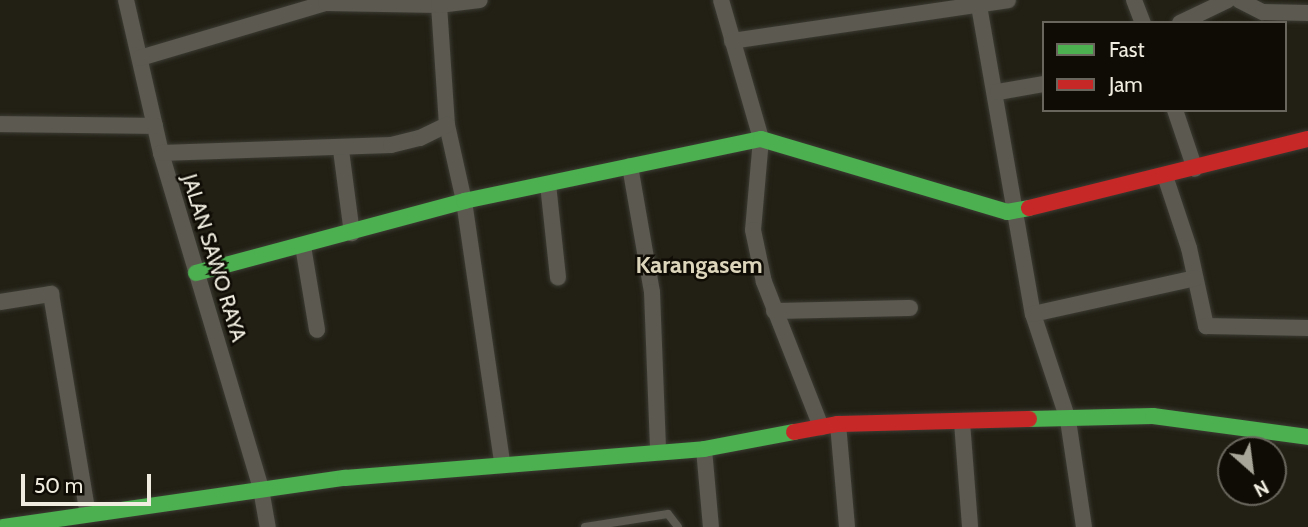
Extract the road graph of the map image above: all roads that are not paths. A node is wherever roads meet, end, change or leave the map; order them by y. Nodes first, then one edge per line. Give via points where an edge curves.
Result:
1 (126, 0) edge
2 (480, 0) edge
3 (721, 0) edge
4 (1008, 0) edge
5 (1134, 0) edge
6 (1228, 0) edge
7 (1239, 0) edge
8 (326, 1) edge
9 (979, 2) edge
10 (439, 5) junction
11 (1308, 13) edge
12 (1142, 21) edge
13 (1184, 21) edge
14 (732, 41) junction
15 (140, 58) junction
16 (1042, 84) edge
17 (998, 93) junction
18 (1176, 112) edge
19 (0, 124) edge
20 (447, 125) junction
21 (155, 126) junction
22 (761, 139) junction
23 (1308, 139) edge
24 (341, 150) junction
25 (161, 153) junction
26 (630, 166) junction
27 (1195, 169) junction
28 (1165, 176) junction
29 (548, 184) junction
30 (464, 201) junction
31 (1014, 212) junction
32 (352, 233) junction
33 (303, 246) junction
34 (196, 273) junction
35 (558, 277) dead end
36 (1195, 278) junction
37 (0, 302) edge
38 (910, 307) dead end
39 (774, 312) junction
40 (1033, 314) junction
41 (1308, 328) edge
42 (317, 330) dead end
43 (1068, 420) junction
44 (962, 422) junction
45 (838, 424) junction
46 (821, 426) junction
47 (1308, 437) edge
48 (704, 449) junction
49 (658, 450) junction
50 (502, 462) junction
51 (261, 489) junction
52 (88, 514) junction
53 (3, 527) edge
54 (268, 527) edge
55 (585, 527) edge
56 (678, 527) edge
57 (711, 527) edge
58 (848, 527) edge
59 (970, 527) edge
60 (1084, 527) edge

1 - 15 street, JALAN SAWO RAYA
2 - 10 street
3 - 14 street
4 - 9 street
5 - 12 street
6 - 13 street
7 - 11 street via 1264,12
8 - 10 street
8 - 15 street
9 - 14 street
9 - 17 street
10 - 20 street
14 - 22 street
15 - 21 street, JALAN SAWO RAYA
16 - 17 street
17 - 31 street
18 - 27 street
19 - 21 street
20 - 24 street via 408,142
20 - 30 street
21 - 25 street, JALAN SAWO RAYA
22 - 26 street
22 - 31 street via 951,198
22 - 39 street via 753,230
23 - 27 street
24 - 25 street via 226,148
24 - 32 street
25 - 34 street, JALAN SAWO RAYA
26 - 29 street
26 - 49 street via 652,292
27 - 28 street
28 - 31 street
28 - 36 street
29 - 30 street
29 - 35 street
30 - 32 street
30 - 50 street
31 - 40 street
32 - 33 street
33 - 34 street
33 - 42 street
34 - 51 street, JALAN SAWO RAYA
36 - 40 street
36 - 41 street via 1206,326
37 - 52 street via 51,294
38 - 39 street
39 - 46 street
40 - 43 street
43 - 44 street
43 - 47 street via 1153,416
43 - 60 street
44 - 45 street
44 - 59 street
45 - 46 street
45 - 58 street
46 - 48 street
48 - 49 street
48 - 57 street
49 - 50 street
50 - 51 street
51 - 52 street
51 - 54 street, JALAN SAWO RAYA
52 - 53 street
55 - 56 lane via 668,514

